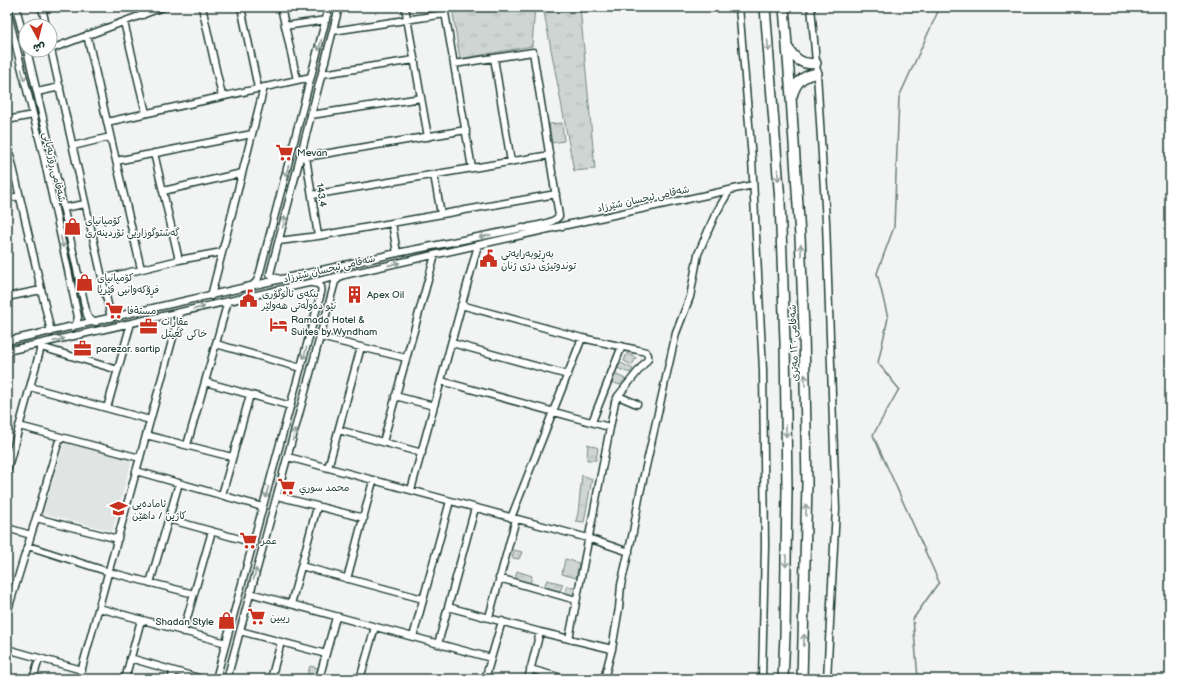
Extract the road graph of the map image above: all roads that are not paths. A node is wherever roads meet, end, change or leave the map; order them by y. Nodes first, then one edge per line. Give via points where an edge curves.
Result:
1 (16, 7) edge
2 (51, 7) edge
3 (140, 7) edge
4 (163, 7) edge
5 (202, 7) edge
6 (242, 7) edge
7 (281, 7) edge
8 (323, 7) edge
9 (329, 7) edge
10 (339, 7) edge
11 (405, 7) edge
12 (739, 7) edge
13 (765, 7) edge
14 (784, 7) edge
15 (811, 7) edge
16 (42, 9) edge
17 (7, 10) edge
18 (444, 10) edge
19 (143, 15) junction
20 (19, 18) edge
21 (326, 19) junction
22 (407, 20) junction
23 (124, 22) junction
24 (285, 26) junction
25 (333, 31) junction
26 (87, 35) junction
27 (58, 44) edge
28 (787, 45) junction
29 (29, 58) edge
30 (53, 58) edge
31 (494, 58) junction
32 (414, 60) junction
33 (816, 63) junction
34 (454, 64) junction
35 (817, 73) junction
36 (322, 74) junction
37 (311, 77) junction
38 (297, 80) junction
39 (60, 87) junction
40 (261, 88) junction
41 (37, 92) junction
42 (222, 96) junction
43 (306, 96) junction
44 (791, 97) junction
45 (421, 98) junction
46 (316, 99) junction
47 (146, 113) junction
48 (33, 114) junction
49 (311, 115) junction
50 (7, 120) edge
51 (107, 122) junction
52 (466, 130) junction
53 (252, 134) junction
54 (428, 137) junction
55 (110, 138) junction
56 (7, 141) edge
57 (73, 146) junction
58 (154, 153) junction
59 (550, 155) junction
60 (52, 156) junction
61 (44, 158) junction
62 (303, 158) junction
63 (116, 161) junction
64 (511, 162) junction
65 (472, 168) junction
66 (242, 173) junction
67 (434, 174) junction
68 (753, 186) junction
69 (163, 191) junction
70 (729, 191) junction
71 (556, 194) junction
72 (312, 195) junction
73 (20, 196) junction
74 (7, 199) edge
75 (85, 204) junction
76 (63, 208) junction
77 (441, 214) junction
78 (392, 222) junction
79 (523, 228) junction
80 (538, 231) junction
81 (318, 236) junction
82 (279, 241) junction
83 (478, 245) junction
84 (222, 252) junction
85 (397, 253) junction
86 (435, 254) junction
87 (376, 258) junction
88 (179, 260) junction
89 (378, 268) junction
90 (141, 269) junction
91 (260, 272) junction
92 (270, 274) junction
93 (341, 276) junction
94 (102, 279) junction
95 (282, 280) junction
96 (311, 283) junction
97 (250, 286) junction
98 (41, 290) junction
99 (321, 293) junction
100 (331, 295) junction
101 (211, 296) junction
102 (7, 297) edge
103 (228, 301) junction
104 (462, 305) junction
105 (144, 311) junction
106 (180, 312) junction
107 (86, 315) junction
108 (78, 317) junction
109 (111, 318) junction
110 (146, 320) junction
111 (96, 322) junction
112 (131, 323) junction
113 (73, 327) junction
114 (50, 332) junction
115 (320, 337) junction
116 (582, 338) junction
117 (7, 342) edge
118 (452, 343) junction
119 (216, 344) junction
120 (41, 345) junction
121 (622, 346) junction
122 (361, 347) junction
123 (7, 351) edge
124 (406, 358) junction
125 (301, 368) junction
126 (118, 370) junction
127 (568, 375) junction
128 (441, 381) junction
129 (206, 382) junction
130 (30, 387) junction
131 (250, 395) junction
132 (395, 396) junction
133 (618, 396) junction
134 (637, 404) dead end
135 (291, 406) junction
136 (434, 406) junction
137 (107, 408) junction
138 (554, 411) junction
139 (150, 420) junction
140 (592, 422) junction
141 (19, 426) junction
142 (609, 426) junction
143 (339, 430) junction
144 (146, 435) junction
145 (60, 437) junction
146 (383, 442) junction
147 (187, 445) junction
148 (422, 453) junction
149 (232, 457) junction
150 (288, 457) junction
151 (140, 458) junction
152 (328, 468) junction
153 (273, 470) junction
154 (7, 471) edge
155 (136, 471) junction
156 (283, 473) junction
157 (374, 481) junction
158 (179, 483) junction
159 (411, 490) junction
160 (222, 495) junction
161 (277, 496) junction
162 (450, 501) junction
163 (317, 506) junction
164 (263, 507) junction
165 (475, 508) junction
166 (36, 518) junction
167 (364, 518) junction
168 (514, 518) junction
169 (168, 519) junction
170 (7, 528) edge
171 (212, 531) junction
172 (31, 536) junction
173 (588, 538) junction
174 (118, 539) junction
175 (254, 543) junction
176 (28, 546) junction
177 (629, 552) junction
178 (301, 566) junction
179 (108, 572) junction
180 (499, 578) junction
181 (347, 579) junction
182 (150, 583) junction
183 (250, 593) junction
184 (194, 594) junction
185 (423, 599) junction
186 (576, 600) junction
187 (291, 604) junction
188 (448, 607) junction
189 (98, 608) junction
190 (7, 613) edge
191 (336, 617) junction
192 (489, 617) junction
193 (141, 620) junction
194 (502, 621) junction
195 (375, 627) junction
196 (240, 631) junction
197 (183, 632) junction
198 (540, 632) junction
199 (413, 637) junction
200 (569, 639) junction
201 (281, 642) junction
202 (226, 643) junction
203 (438, 644) junction
204 (612, 649) junction
205 (7, 650) edge
206 (326, 654) junction
207 (130, 658) junction
208 (491, 658) junction
209 (39, 659) junction
210 (221, 661) junction
211 (231, 663) junction
212 (530, 669) junction
213 (82, 670) junction
214 (174, 671) junction
215 (562, 678) edge
216 (33, 679) edge
217 (79, 679) edge
218 (125, 679) edge
219 (171, 679) edge
220 (202, 679) edge
221 (216, 679) edge
222 (227, 679) edge
223 (271, 679) edge
224 (319, 679) edge
225 (360, 679) edge
226 (485, 679) edge
227 (528, 679) edge
228 (604, 679) edge
229 (762, 679) edge
230 (783, 679) edge
231 (802, 679) edge
232 (827, 679) edge

1 - 20 street
2 - 16 street
3 - 19 street
4 - 19 street
5 - 42 street
6 - 40 street
7 - 24 street
8 - 21 street
9 - 21 street
10 - 25 street
11 - 22 street
12 - 68 street
13 -> 230 highway, شەقامی ١٢٠ مەتری via 780,201 785,342 787,488
14 - 28 highway, شەقامی ١٢٠ مەتری
15 - 33 street
17 -> 48 street, شەقامی ڕۆژبەیانی
18 - 22 street
18 - 34 street
19 - 23 street
21 - 24 street
21 -> 37 street
22 - 25 street
22 - 32 street
23 - 26 street
23 - 47 street
24 - 38 street
25 - 36 street
26 - 27 street
26 - 51 street
28 - 33 highway via 799,60 809,64
28 - 44 highway, شەقامی ١٢٠ مەتری
29 - 41 street, شەقامی ڕۆژبەیانی
30 - 39 street
31 - 34 street
31 - 59 street via 533,52
31 - 64 street
32 - 36 street
32 - 45 street
33 - 35 street
34 - 52 street
35 - 44 highway via 801,79
35 - 232 street via 826,222 836,509
36 - 46 street
37 - 38 street
37 - 43 street
38 - 40 street
39 - 41 street
39 - 57 street
40 - 42 street
40 - 53 street
41 - 60 street, شەقامی ڕۆژبەیانی
42 - 47 street
43 - 46 street
43 -> 91 street
231 -> 44 highway, شەقامی ١٢٠ مەتری via 807,477 800,228
45 - 49 street
45 - 54 street
46 - 49 street
47 - 51 street
48 - 50 street
48 - 61 street, شەقامی ڕۆژبەیانی
49 - 62 street
51 - 55 street
52 - 54 street
52 - 65 street
53 - 58 street
53 - 66 street
54 - 62 street
55 - 57 street
55 - 63 street
56 - 73 street
57 - 75 street
58 - 63 street
58 - 69 street
59 - 64 street
59 - 71 street
60 - 61 street
60 - 76 street, شەقامی ڕۆژبەیانی
61 -> 108 street, شەقامی ڕۆژبەیانی
62 - 72 street, 143.4
82 -> 62 street
63 - 90 street
64 - 65 street
65 - 67 street
66 - 69 street
66 - 84 street
67 - 72 street
67 - 77 street
68 - 70 street, شەقامی ئیحسان شێرزاد
68 - 229 street via 763,370 765,545
69 - 88 street
70 - 80 street, شەقامی ئیحسان شێرزاد
70 - 177 street via 715,214 698,254 690,297 676,333
71 - 77 street
71 - 79 street via 559,216 557,219
72 - 81 street, 143.4
73 - 74 street
73 - 98 street
75 - 76 street
75 - 94 street
76 - 107 street, شەقامی ڕۆژبەیانی
77 - 78 street
78 - 81 street
78 - 85 street
79 - 80 street, شەقامی ئیحسان شێرزاد
79 -> 85 street, شەقامی ئیحسان شێرزاد
80 - 83 street, شەقامی ئیحسان شێرزاد
81 - 82 street
82 - 92 street
83 - 86 street, شەقامی ئیحسان شێرزاد
83 - 104 street
84 - 88 street
84 - 101 street
85 - 87 street, شەقامی ئیحسان شێرزاد
89 -> 86 street, شەقامی ئیحسان شێرزاد
86 - 124 street
87 - 89 street
87 - 95 street, شەقامی ئیحسان شێرزاد
88 - 90 street
89 - 93 street, شەقامی ئیحسان شێرزاد
90 - 94 street
91 - 92 street via 264,276
91 - 97 street via 257,281
92 - 95 street
93 - 96 street, شەقامی ئیحسان شێرزاد
93 - 100 street via 335,282
94 - 109 street
95 - 97 street, شەقامی ئیحسان شێرزاد
96 - 99 street via 321,285
96 - 103 street, شەقامی ئیحسان شێرزاد
97 - 101 street, شەقامی ئیحسان شێرزاد
98 - 102 street
98 - 114 street
99 - 100 street via 326,291
99 -> 125 street
100 - 115 street
101 - 105 street, شەقامی ئیحسان شێرزاد
106 -> 103 street, شەقامی ئیحسان شێرزاد
103 - 119 street
104 - 116 street
104 - 118 street
105 - 109 street, شەقامی ئیحسان شێرزاد
105 - 110 street
106 - 110 street, شەقامی ئیحسان شێرزاد
106 - 139 street
107 - 108 street via 84,319
107 - 111 street
108 - 113 street
109 - 111 street, شەقامی ئیحسان شێرزاد
110 - 112 street, شەقامی ئیحسان شێرزاد
111 - 113 street, شەقامی ئیحسان شێرزاد
120 -> 112 street, شەقامی ئیحسان شێرزاد
112 - 126 street
113 - 114 street, شەقامی ئیحسان شێرزاد
114 - 117 street, شەقامی ئیحسان شێرزاد
115 - 122 street
150 -> 115 street
116 - 121 street
116 - 127 street
118 - 127 street
118 - 128 street
119 - 125 street
119 - 129 street
120 - 123 street, شەقامی ئیحسان شێرزاد
120 - 126 street
120 - 130 street
121 - 133 street via 646,352 648,359
121 - 140 street
122 - 124 street
122 - 143 street
124 - 132 street
125 - 135 street
126 - 137 street
127 - 138 street
128 - 136 street
128 - 138 street
129 - 131 street
129 - 147 street
130 - 137 street
130 - 141 street
131 - 135 street
131 - 149 street
132 - 136 street
132 - 146 street
133 - 134 street
133 - 142 street
135 - 153 street
136 - 148 street
137 - 139 street
138 - 140 street
138 - 168 street
139 - 144 street
140 - 142 street
141 - 145 street
141 - 154 street
142 - 173 street
143 - 146 street
143 - 152 street
144 - 147 street
144 - 151 street
145 - 151 street
145 - 166 street
146 - 148 street
147 - 149 street
148 - 159 street
149 - 160 street
150 - 152 street
150 - 156 street
151 - 155 street
152 - 157 street
153 - 156 street
153 -> 164 street
155 - 158 street
155 - 174 street
156 - 161 street
157 - 159 street
157 - 167 street
158 - 160 street
158 - 169 street
159 - 162 street
160 - 164 street
161 - 163 street
183 -> 161 street
162 - 165 street
162 - 185 street
163 - 167 street
163 - 178 street
164 - 175 street
165 - 168 street
165 - 188 street
166 - 172 street
166 - 174 street
167 - 181 street
168 - 173 street
168 - 180 street
169 - 171 street
169 - 182 street
170 - 172 street
171 - 175 street
171 - 184 street
172 - 176 street
173 - 177 street
173 - 186 street
174 - 179 street
175 - 202 street
176 - 179 street
176 - 190 street
177 - 204 street via 621,585
178 - 181 street
178 - 187 street
179 - 182 street
179 - 189 street
180 - 186 street
180 - 192 street
181 - 185 street
182 - 184 street
183 - 187 street
183 - 196 street
184 - 197 street
185 - 199 street
186 - 200 street
187 - 191 street
188 - 192 street
188 - 203 street
189 - 193 street
189 - 213 street
191 - 195 street
191 - 206 street
192 - 194 street
193 - 197 street
193 - 207 street
194 - 198 street
194 - 208 street
195 - 199 street
195 - 225 street
196 - 201 street
196 - 211 street
197 - 202 street
198 - 200 street
198 - 212 street
199 - 203 street
200 - 204 street
201 - 206 street
201 - 223 street
202 - 210 street
203 - 208 street
204 - 228 street
205 - 209 street
206 - 224 street
207 - 214 street
207 - 218 street
208 - 226 street
209 - 213 street
209 - 216 street
210 - 211 street
210 - 221 street
211 - 222 street
212 - 215 street
212 - 227 street
213 - 217 street
214 - 219 street
214 - 220 street

